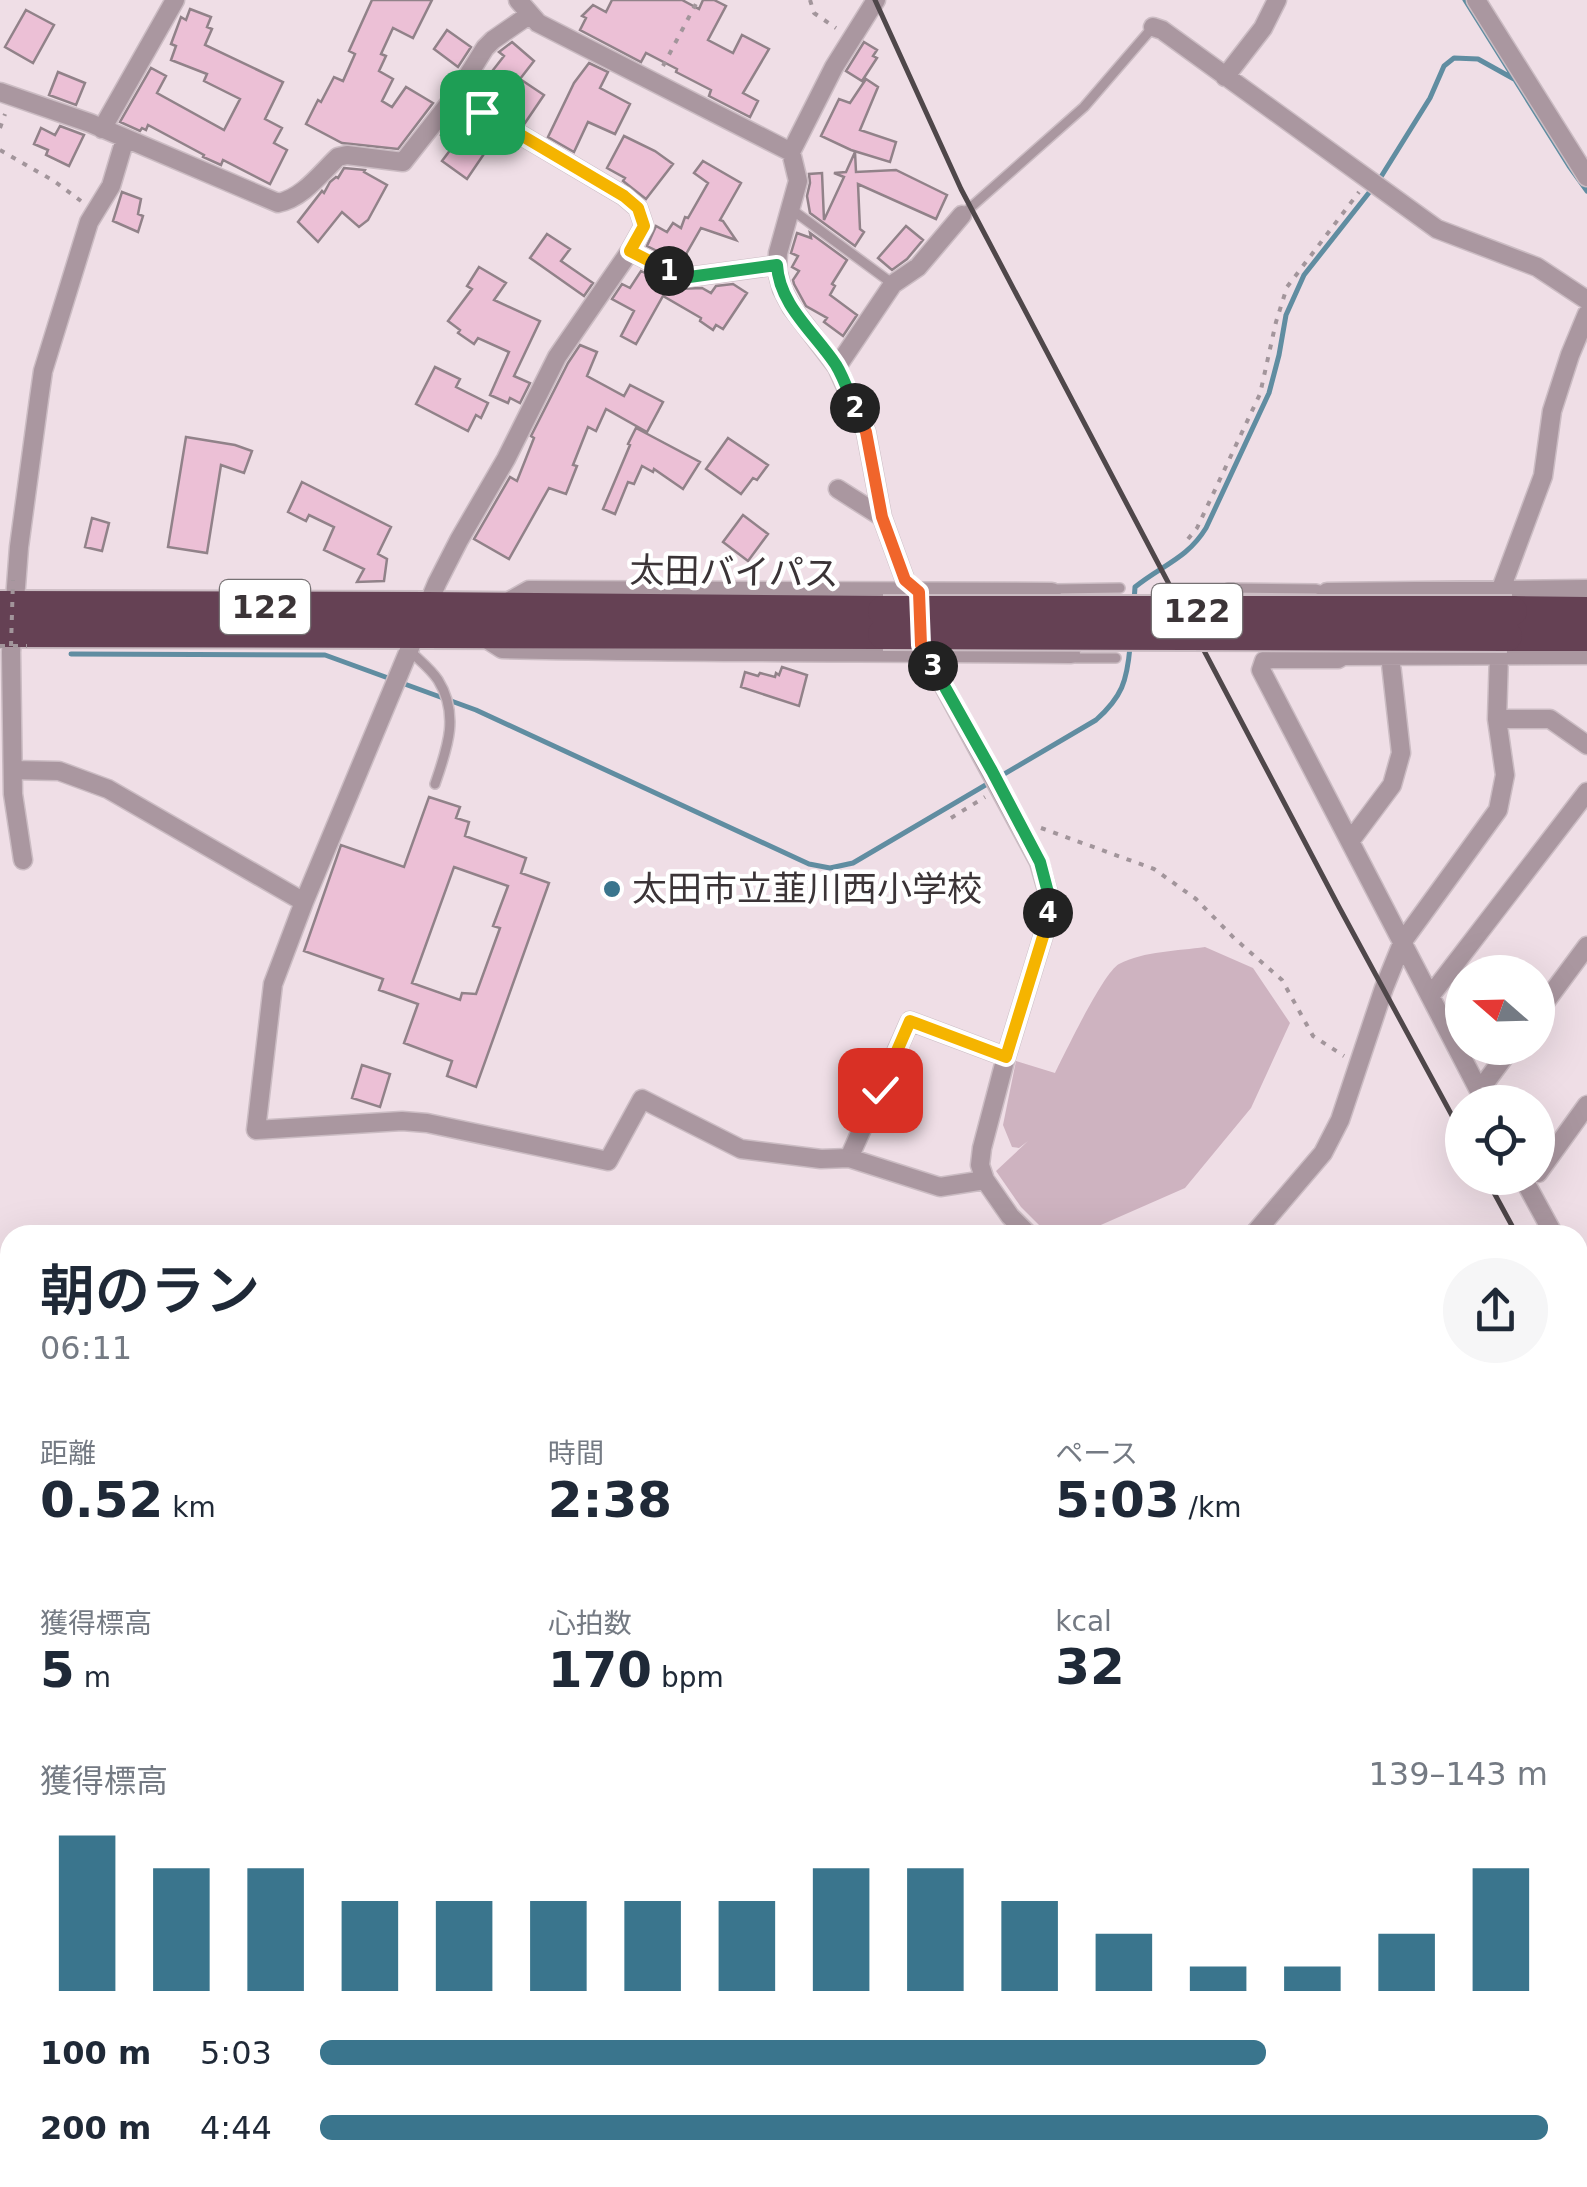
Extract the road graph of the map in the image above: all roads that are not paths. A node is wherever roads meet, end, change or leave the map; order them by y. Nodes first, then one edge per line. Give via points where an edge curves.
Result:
1 (175, 0) edge
2 (876, 0) edge
3 (1278, 0) edge
4 (1476, 0) edge
5 (524, 8) edge
6 (1153, 26) joint
7 (1226, 77) junction
8 (0, 92) edge
9 (455, 96) junction
10 (102, 129) junction
11 (125, 139) junction
12 (791, 152) junction
13 (1587, 177) edge
14 (791, 210) junction
15 (962, 214) joint
16 (630, 251) junction
17 (777, 265) junction
18 (893, 284) junction
19 (1587, 300) edge
20 (1587, 314) edge
21 (837, 367) junction
22 (838, 488) dead end
23 (882, 517) junction
24 (1120, 588) dead end
25 (1228, 588) dead end
26 (1587, 589) edge
27 (1052, 592) joint
28 (1327, 592) joint
29 (899, 602) junction
30 (1587, 612) edge
31 (1505, 623) junction
32 (10, 624) edge
33 (418, 629) junction
34 (476, 632) junction
35 (1587, 636) edge
36 (925, 652) junction
37 (1071, 654) joint
38 (1390, 654) junction
39 (1587, 655) edge
40 (1116, 658) dead end
41 (1497, 719) junction
42 (1587, 745) edge
43 (6, 770) edge
44 (435, 784) dead end
45 (1587, 792) edge
46 (1350, 840) junction
47 (23, 860) dead end
48 (304, 902) junction
49 (1403, 941) junction
50 (1587, 946) edge
51 (1555, 989) edge
52 (1431, 995) junction
53 (1006, 1057) junction
54 (1476, 1085) edge
55 (1587, 1106) edge
56 (1555, 1148) edge
57 (849, 1158) junction
58 (985, 1180) junction
59 (1538, 1195) edge
60 (1019, 1225) edge
61 (1262, 1225) edge
62 (1550, 1225) edge

1 - 10 street
2 - 12 street
3 - 7 street
4 - 13 street
5 - 9 street via 485,48
5 - 12 street via 538,22
6 - 7 street
6 - 15 lane via 1084,107
7 - 19 street via 1437,229 1537,267
8 - 10 street
9 - 11 street via 403,162 338,157 290,201 278,203
9 - 16 street via 638,208 644,226
10 - 11 street
11 - 32 street via 111,186 89,222 43,371
12 - 14 street via 798,180
14 - 17 street
14 - 18 lane
15 - 18 street via 918,267
16 - 17 street via 682,278
16 - 33 street via 557,357
17 - 21 street via 792,308
18 - 21 street
20 - 31 street via 1552,411 1543,476
21 - 23 street via 866,432
22 - 23 street
23 - 29 street
24 - 27 lane
25 - 28 lane
26 - 31 street
27 - 29 street
28 - 31 street
29 - 31 highway, 太田バイパス / 122, bridge
29 - 33 highway, 太田バイパス / 122 via 500,608
29 - 34 highway, 太田バイパス / 122
29 - 36 street via 906,646
30 - 31 highway, 太田バイパス / 122
31 - 35 highway, 太田バイパス / 122
31 - 38 street
31 - 39 street
31 - 41 street
32 - 33 highway, 太田バイパス / 122
32 - 43 street
33 - 34 highway, 太田バイパス / 122
33 - 44 lane via 448,706 450,739
33 - 48 street
34 - 36 street via 502,649
36 - 37 street
36 - 53 street via 1040,862 1050,900
37 - 40 lane
38 - 46 street via 1401,753 1392,785
38 - 46 street via 1271,659 1261,670
41 - 42 street via 1550,720
41 - 49 street via 1505,774 1498,810
43 - 47 street
43 - 48 street via 59,771 108,790
45 - 52 street
46 - 49 street
48 - 57 street via 273,984 256,1130 427,1123 608,1161 642,1098 742,1149
49 - 52 street
49 - 61 street via 1340,1120 1323,1154
50 - 51 street
52 - 54 street
53 - 57 street via 910,1021
53 - 58 street via 982,1148
55 - 56 street
57 - 58 street via 940,1186
58 - 60 street
59 - 62 street

